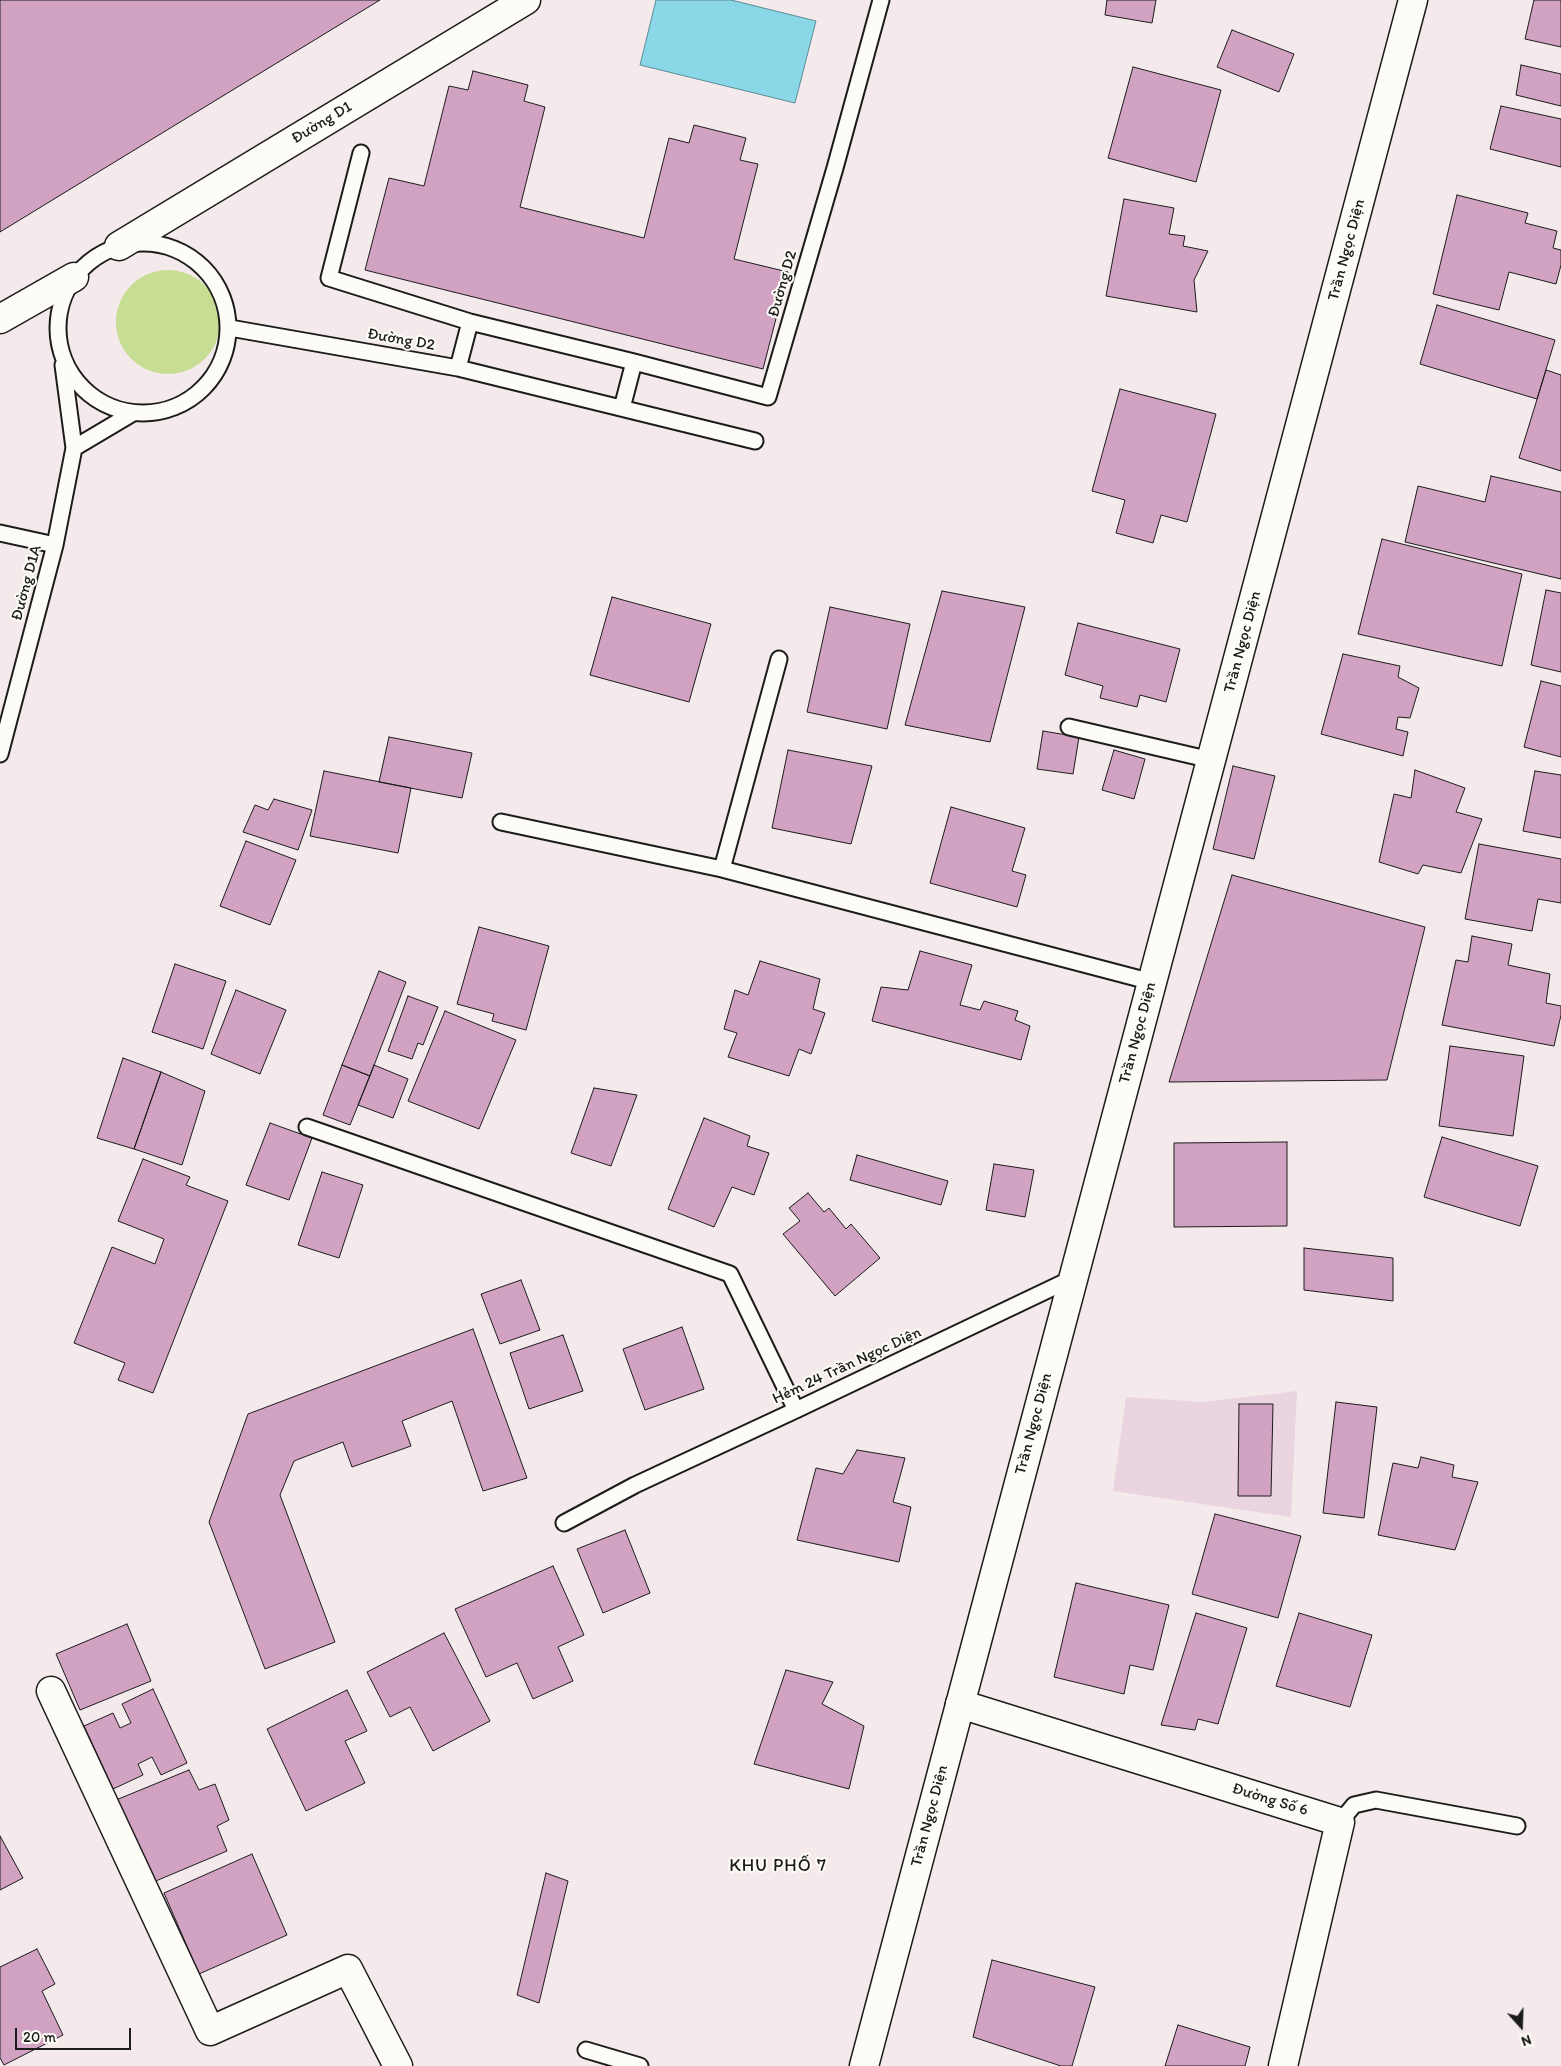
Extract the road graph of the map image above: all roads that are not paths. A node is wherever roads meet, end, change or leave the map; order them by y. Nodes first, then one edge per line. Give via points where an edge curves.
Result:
1 (526, 0) edge
2 (881, 0) edge
3 (1413, 0) edge
4 (361, 153) dead end
5 (119, 246) junction
6 (74, 277) junction
7 (0, 319) edge
8 (470, 322) junction
9 (230, 328) junction
10 (62, 357) junction
11 (634, 362) junction
12 (458, 368) junction
13 (622, 408) junction
14 (133, 413) junction
15 (755, 441) dead end
16 (74, 448) junction
17 (0, 533) edge
18 (55, 545) junction
19 (779, 658) dead end
20 (1069, 727) dead end
21 (0, 754) edge
22 (1211, 760) junction
23 (501, 822) dead end
24 (722, 869) junction
25 (1152, 982) junction
26 (308, 1127) dead end
27 (1073, 1278) junction
28 (796, 1410) junction
29 (564, 1523) dead end
30 (51, 1691) dead end
31 (960, 1704) junction
32 (1340, 1822) junction
33 (1517, 1826) dead end
34 (586, 2050) dead end
35 (398, 2066) edge
36 (640, 2066) edge
37 (864, 2066) edge
38 (1283, 2066) edge

1 - 5 street, Đường D1
2 - 11 lane, Đường D2 via 768,397
3 - 22 street, Trần Ngọc Diện
4 - 8 lane via 329,278
5 - 6 lane via 99,255
5 - 9 lane via 145,241 172,246 195,259 214,278 226,302
6 - 7 street
6 - 10 lane via 61,301 57,329
8 - 11 lane
8 - 12 lane
9 - 12 lane, Đường D2
9 - 14 lane via 226,352 216,374 200,392 180,405 157,412
10 - 14 lane via 73,378 89,394 110,407
10 - 16 lane, Đường D1A
11 - 13 lane
12 - 13 lane, Đường D2
13 - 15 lane, Đường D2
14 - 16 lane
16 - 18 lane, Đường D1A
17 - 18 lane
18 - 21 lane, Đường D1A
19 - 24 lane
20 - 22 lane
22 - 25 street, Trần Ngọc Diện
23 - 24 lane
24 - 25 lane
25 - 27 street, Trần Ngọc Diện
26 - 28 lane via 730,1274
27 - 28 lane, Hẻm 24 Trần Ngọc Diện
27 - 31 street, Trần Ngọc Diện
28 - 29 lane, Hẻm 24 Trần Ngọc Diện via 634,1485
30 - 35 street via 210,2031 348,1969
31 - 32 street, Đường Số 6
31 - 37 street, Trần Ngọc Diện
32 - 33 lane via 1354,1805 1376,1800
32 - 38 street
34 - 36 lane

